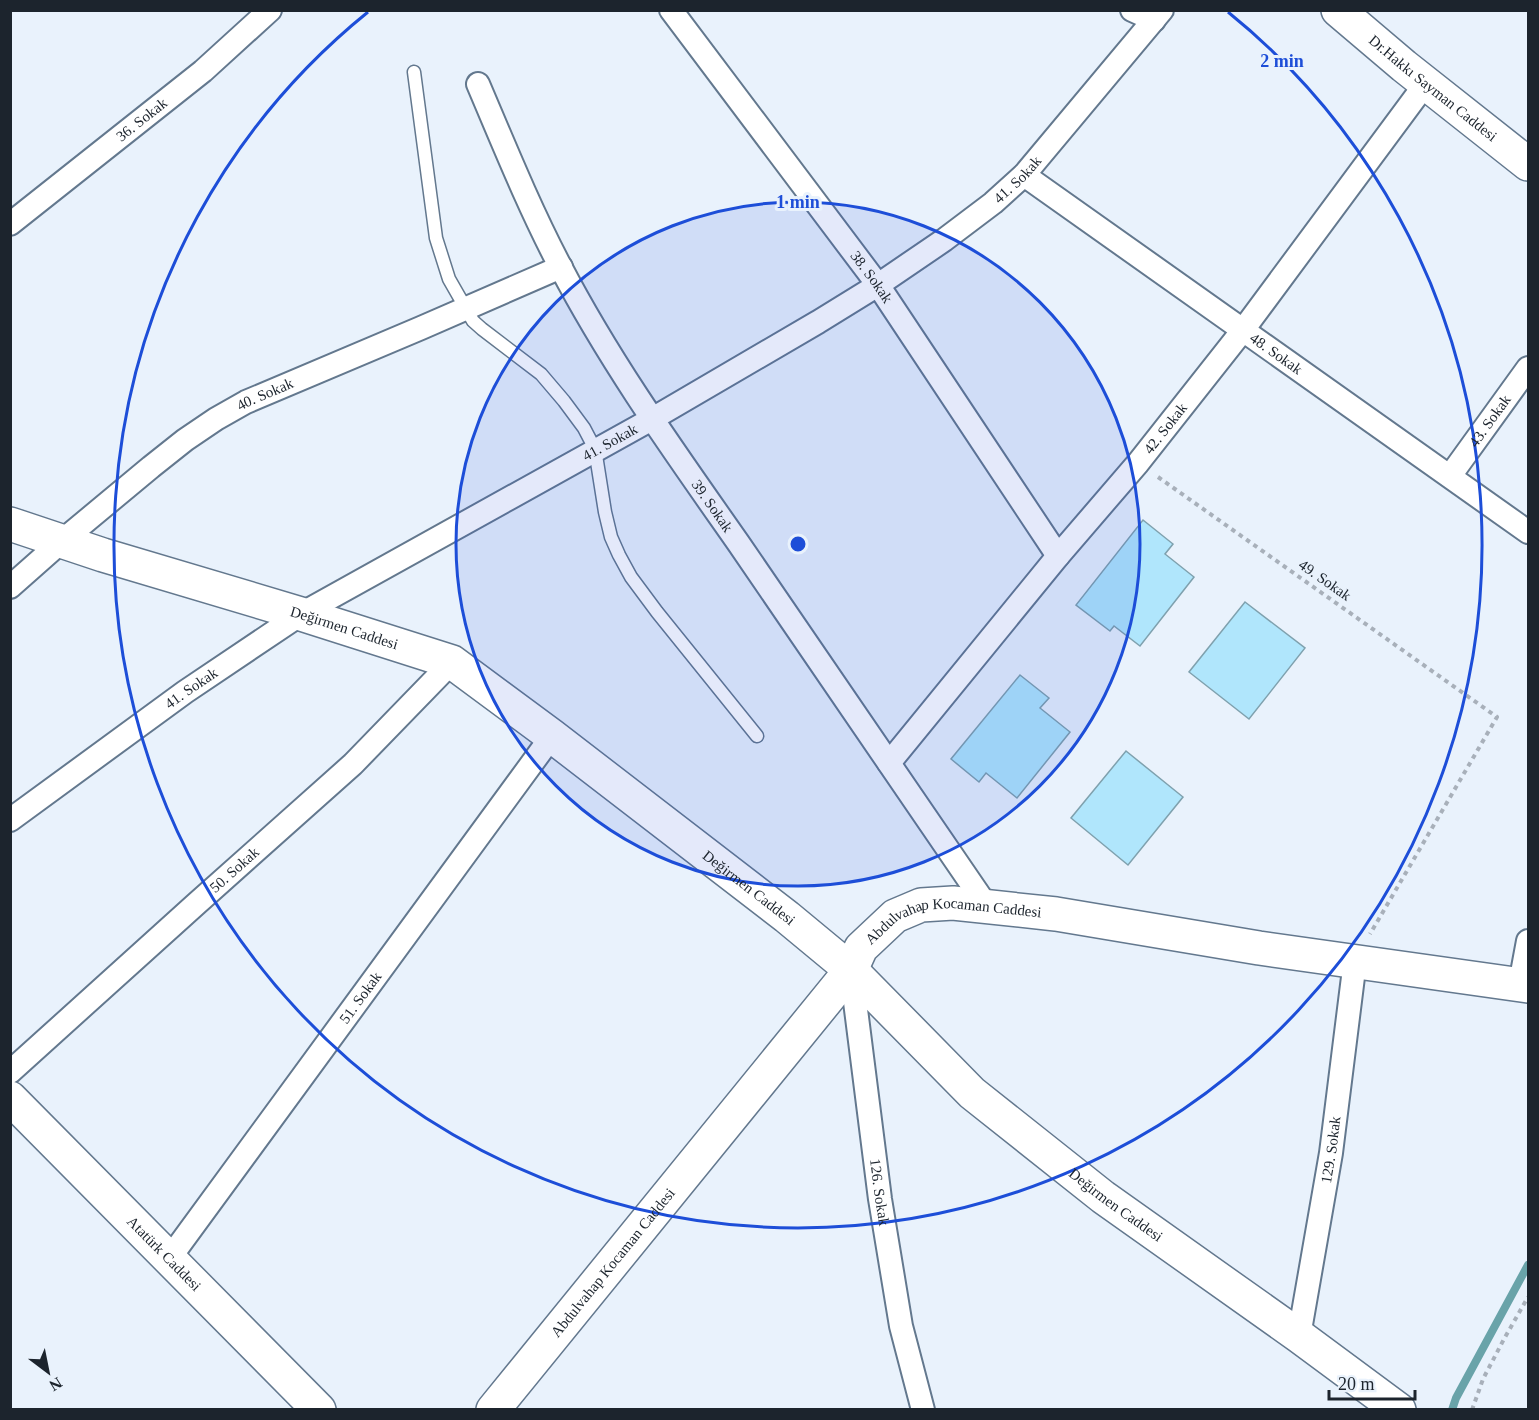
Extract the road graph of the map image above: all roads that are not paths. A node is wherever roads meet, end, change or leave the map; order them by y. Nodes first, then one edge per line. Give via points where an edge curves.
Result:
1 (270, 10) edge
2 (671, 10) edge
3 (1132, 10) edge
4 (1338, 10) edge
5 (1158, 15) edge
6 (414, 72) dead end
7 (1426, 83) junction
8 (478, 84) dead end
9 (1528, 164) edge
10 (1024, 175) junction
11 (10, 224) edge
12 (561, 267) junction
13 (878, 285) junction
14 (466, 309) junction
15 (1243, 330) junction
16 (1528, 368) edge
17 (652, 418) junction
18 (595, 449) junction
19 (1450, 476) junction
20 (10, 524) edge
21 (1528, 532) edge
22 (62, 541) junction
23 (1058, 556) junction
24 (10, 587) edge
25 (301, 614) junction
26 (452, 662) junction
27 (552, 736) junction
28 (757, 736) dead end
29 (889, 764) junction
30 (10, 820) edge
31 (986, 905) junction
32 (1528, 941) edge
33 (1355, 961) junction
34 (852, 970) junction
35 (1524, 985) edge
36 (10, 1072) edge
37 (10, 1098) edge
38 (169, 1259) junction
39 (1299, 1336) junction
40 (319, 1410) edge
41 (493, 1410) edge
42 (923, 1410) edge
43 (1399, 1410) edge

1 - 11 street, 36. Sokak via 203,71
2 - 13 street, 38. Sokak
3 - 5 street
4 - 7 street, Dr.Hakkı Sayman Caddesi
5 - 10 street, 41. Sokak
6 - 14 lane via 436,238 449,279
7 - 9 street, Dr.Hakkı Sayman Caddesi
7 - 15 street, 42. Sokak
8 - 12 street, 39. Sokak
10 - 13 street, 41. Sokak via 944,240
10 - 15 street, 48. Sokak
12 - 14 street, 40. Sokak
12 - 17 street, 39. Sokak
13 - 17 street, 41. Sokak
13 - 23 street, 38. Sokak
14 - 18 lane via 482,329 541,374 564,400
14 - 22 street, 40. Sokak via 246,402 216,419 151,466
15 - 19 street, 48. Sokak
15 - 23 street, 42. Sokak
16 - 19 street, 43. Sokak
17 - 18 street, 41. Sokak
17 - 29 street, 39. Sokak
18 - 25 street, 41. Sokak
18 - 28 lane via 611,537 631,577
19 - 21 street, 48. Sokak
20 - 22 street, Değirmen Caddesi
22 - 24 street, 40. Sokak
22 - 25 street, Değirmen Caddesi
23 - 29 street, 42. Sokak
25 - 26 street, Değirmen Caddesi
25 - 30 street, 41. Sokak
26 - 27 street, Değirmen Caddesi
26 - 36 street, 50. Sokak via 353,764
27 - 34 street, Değirmen Caddesi
27 - 38 street, 51. Sokak
29 - 31 street, 39. Sokak
31 - 33 street, Abdulvahap Kocaman Caddesi
31 - 34 street, Abdulvahap Kocaman Caddesi via 921,905 895,916 861,948
32 - 35 street
33 - 35 street, Abdulvahap Kocaman Caddesi
33 - 39 street, 129. Sokak via 1331,1153
34 - 39 street, Değirmen Caddesi via 972,1093 1103,1197
34 - 41 street, Abdulvahap Kocaman Caddesi
34 - 42 street, 126. Sokak via 880,1199 901,1326
37 - 38 street, Atatürk Caddesi
38 - 40 street, Atatürk Caddesi
39 - 43 street, Değirmen Caddesi

